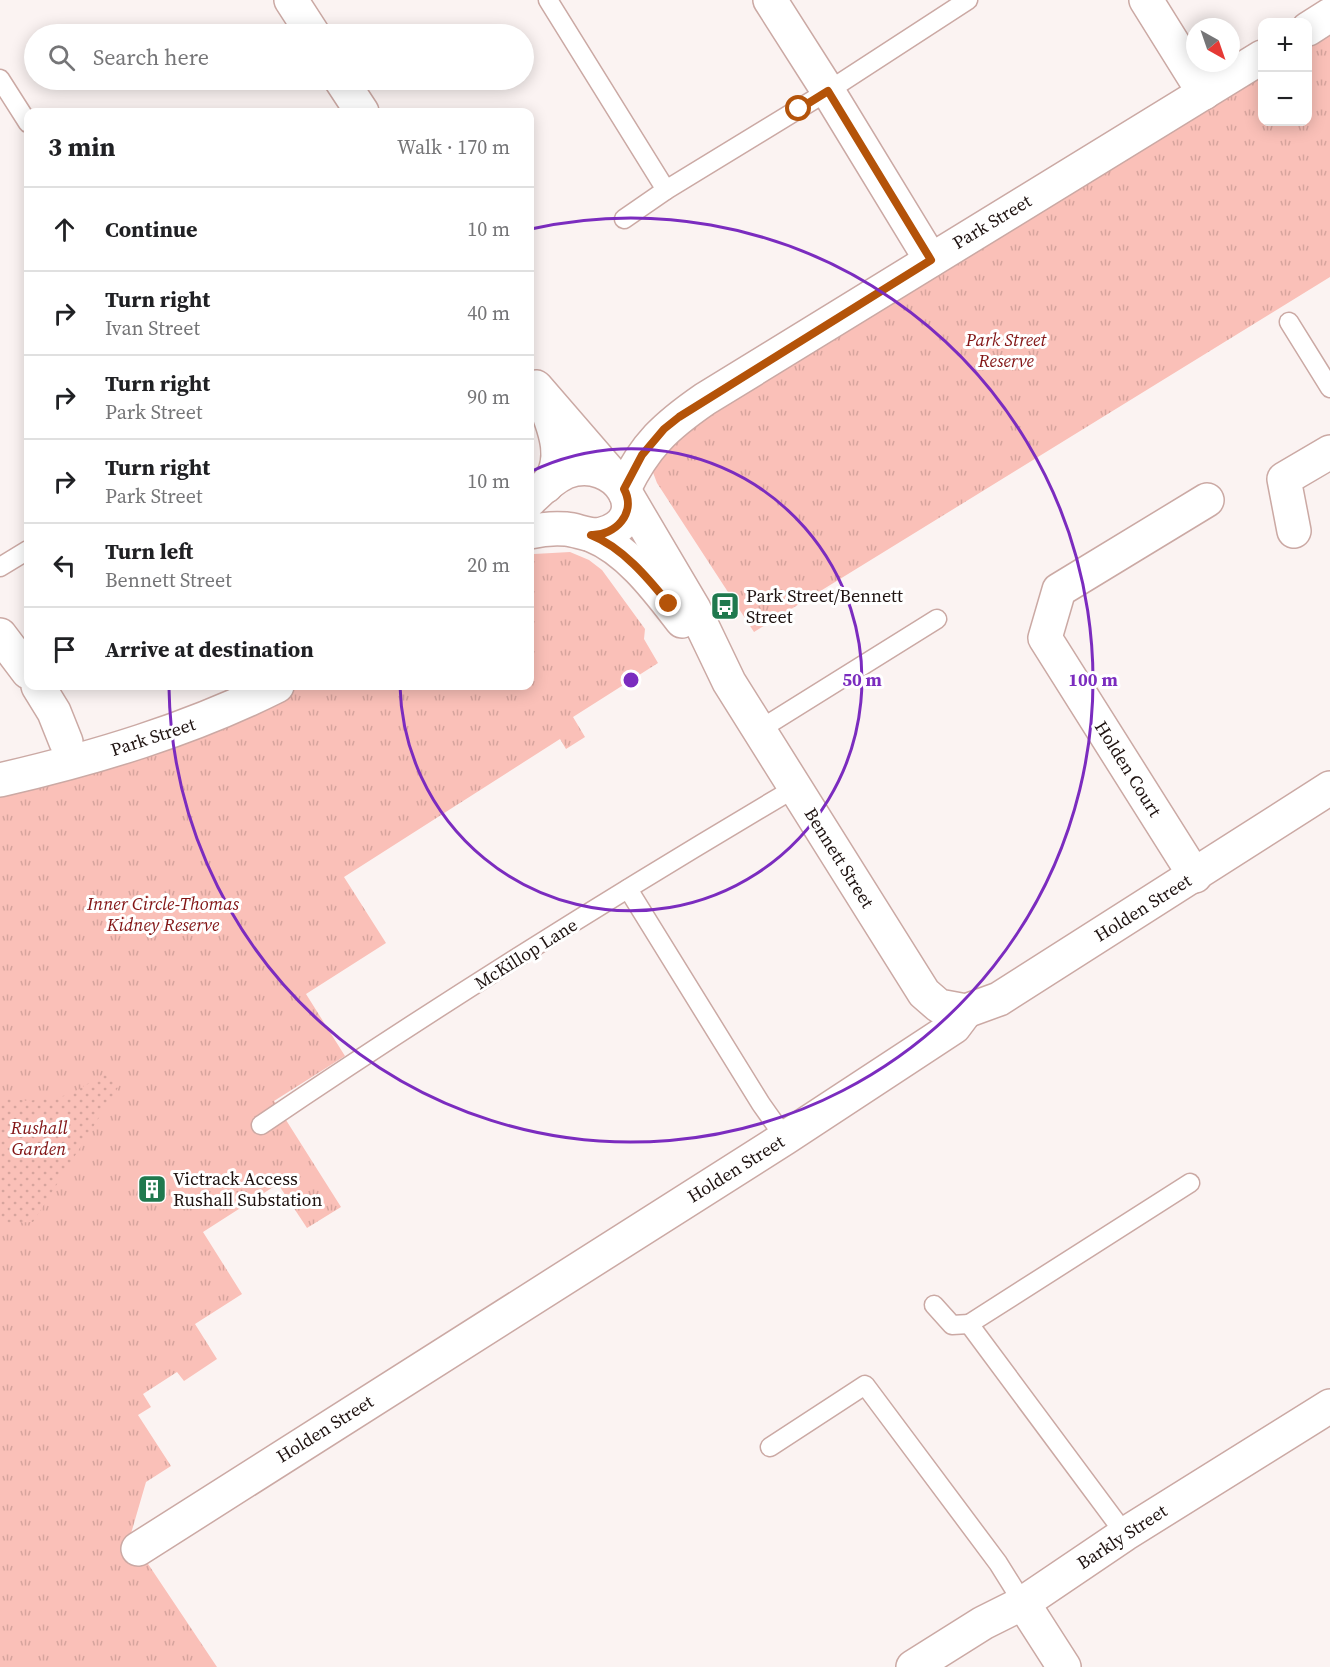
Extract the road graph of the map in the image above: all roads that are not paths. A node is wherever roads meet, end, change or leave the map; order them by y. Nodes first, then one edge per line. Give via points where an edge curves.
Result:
1 (291, 0) edge
2 (548, 0) edge
3 (771, 0) edge
4 (968, 0) edge
5 (1146, 0) edge
6 (1330, 15) edge
7 (307, 24) edge
8 (1312, 26) edge
9 (1258, 60) edge
10 (0, 79) edge
11 (348, 90) edge
12 (828, 91) junction
13 (1204, 93) junction
14 (359, 108) edge
15 (24, 117) edge
16 (666, 190) junction
17 (624, 219) dead end
18 (931, 260) junction
19 (1289, 322) dead end
20 (534, 383) edge
21 (534, 384) edge
22 (1330, 388) edge
23 (1330, 452) edge
24 (623, 488) junction
25 (538, 493) edge
26 (1207, 500) dead end
27 (534, 531) edge
28 (1293, 531) dead end
29 (591, 535) junction
30 (24, 552) edge
31 (0, 567) edge
32 (936, 619) dead end
33 (0, 635) edge
34 (24, 667) edge
35 (729, 682) junction
36 (40, 690) edge
37 (225, 690) edge
38 (268, 690) edge
39 (759, 730) junction
40 (66, 742) junction
41 (8, 772) edge
42 (795, 788) junction
43 (1330, 788) edge
44 (1195, 876) junction
45 (628, 889) junction
46 (966, 1011) junction
47 (261, 1125) dead end
48 (785, 1138) junction
49 (1190, 1183) dead end
50 (933, 1305) dead end
51 (969, 1324) junction
52 (1330, 1406) edge
53 (770, 1447) dead end
54 (1125, 1534) junction
55 (138, 1548) dead end
56 (1023, 1603) junction
57 (913, 1667) edge
58 (1064, 1667) edge

1 - 7 street
2 - 16 lane
3 - 12 street
4 - 12 lane
5 - 13 street
6 - 8 street
9 - 13 street, Park Street
10 - 15 lane
11 - 14 street
12 - 16 lane
12 - 18 street
13 - 18 street, Park Street
16 - 17 lane
18 - 24 street, Park Street via 679,417 642,455
19 - 22 lane
20 - 24 street, Bennett Street
21 - 25 street, Bennett Street via 557,445 555,472
23 - 28 street via 1284,479
24 - 25 street via 608,474 588,468 563,474
24 - 29 street, Park Street via 628,505 625,517 603,533
24 - 35 street, Bennett Street via 694,609
26 - 44 street, Holden Court via 1059,590 1045,638
27 - 29 street via 558,528
29 - 35 street, Bennett Street via 614,548 650,581
30 - 31 lane
32 - 39 lane
33 - 34 street
35 - 39 street, Bennett Street
36 - 40 street
37 - 40 street, Park Street
38 - 41 street, Park Street via 204,720 113,751
39 - 42 street, Bennett Street
40 - 41 street, Park Street
42 - 45 lane, McKillop Lane
42 - 46 street, Bennett Street via 924,993 939,1006
43 - 44 street, Holden Street
44 - 46 street, Holden Street via 999,999
45 - 47 lane, McKillop Lane
45 - 48 lane
46 - 48 street, Holden Street via 954,1027
48 - 55 street, Holden Street
49 - 51 lane
50 - 51 lane via 952,1325
51 - 54 lane
52 - 54 street, Barkly Street
53 - 56 lane via 865,1385 998,1563
54 - 56 street, Barkly Street
56 - 57 street, Barkly Street
56 - 58 street

